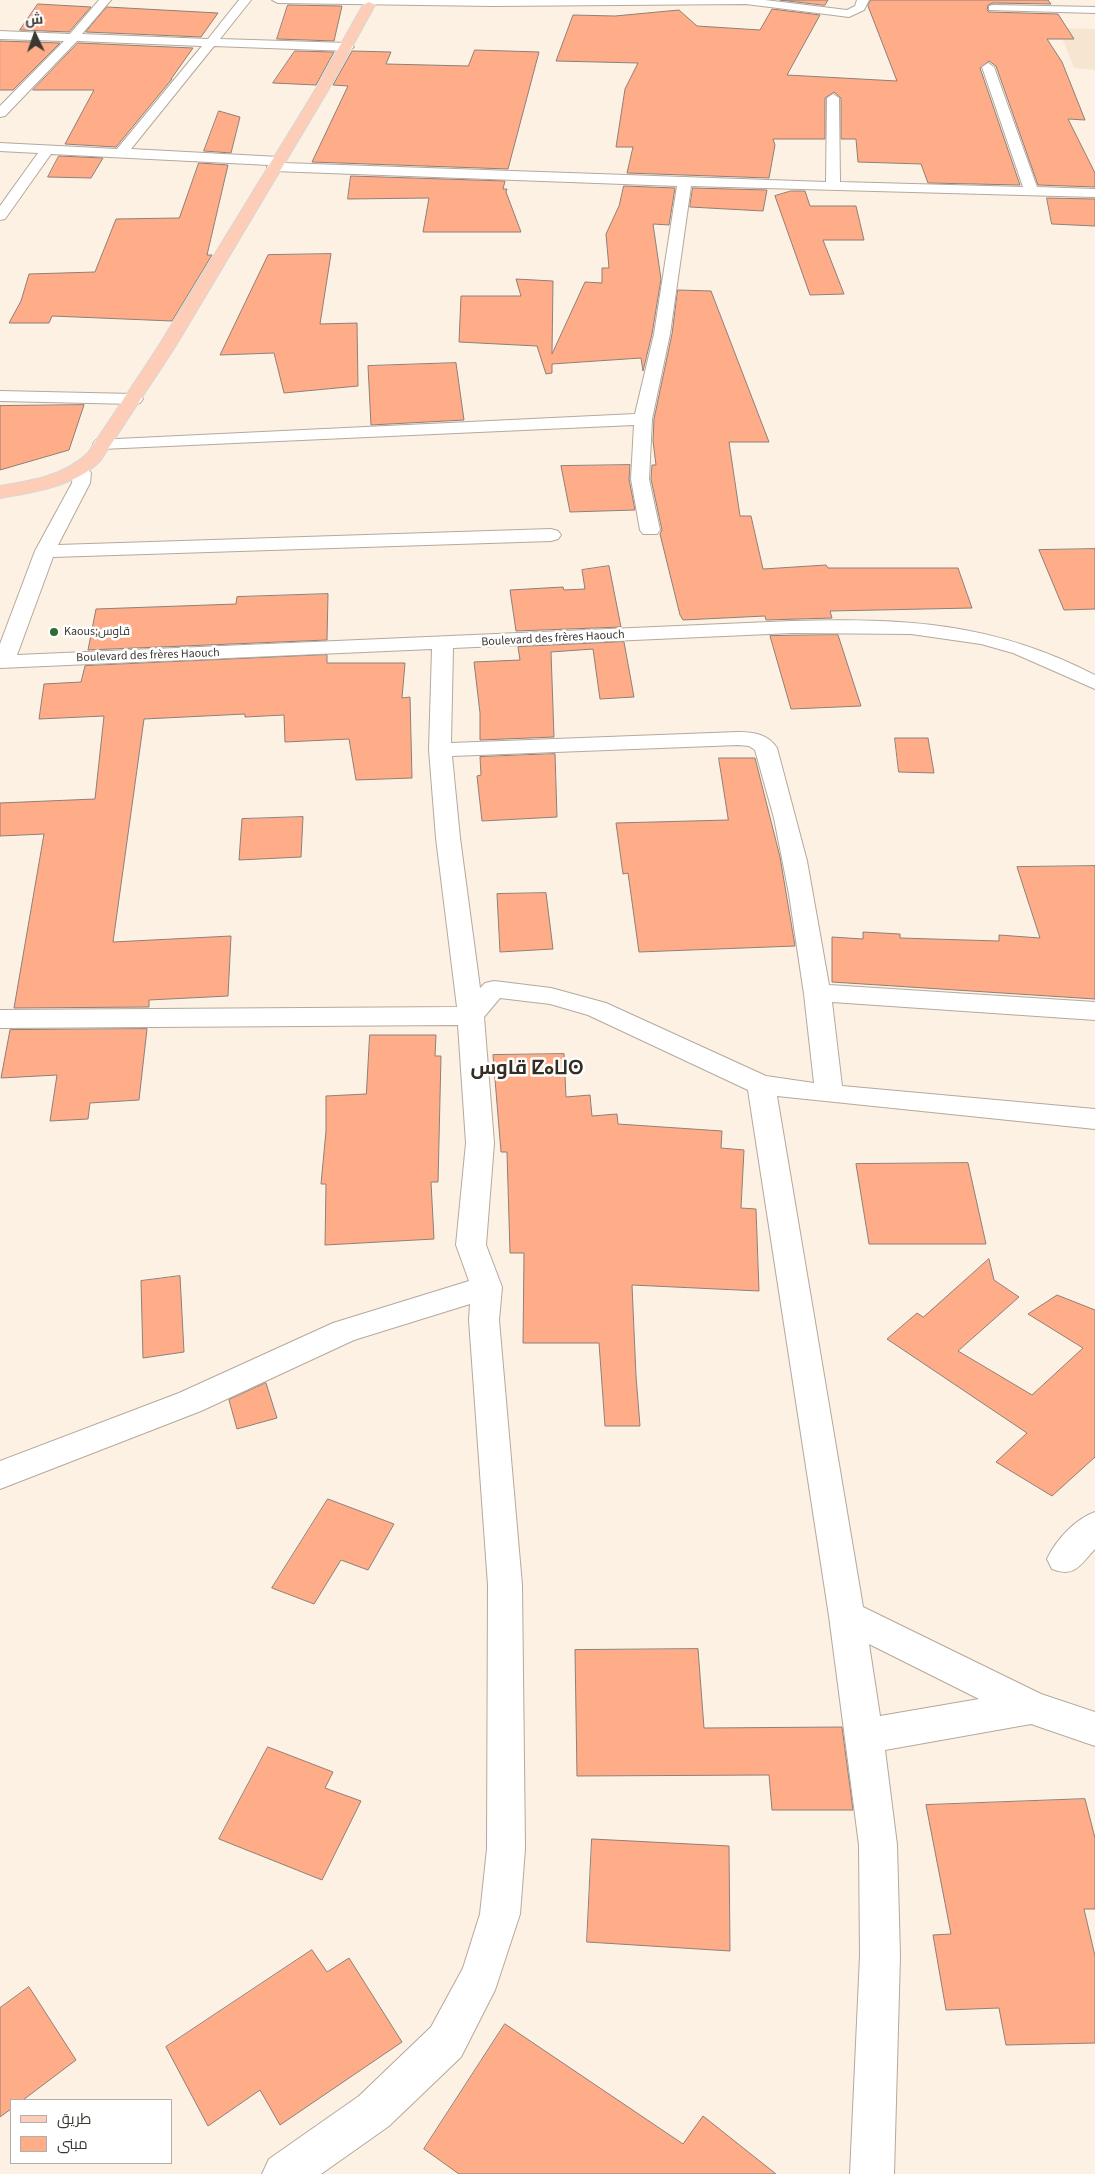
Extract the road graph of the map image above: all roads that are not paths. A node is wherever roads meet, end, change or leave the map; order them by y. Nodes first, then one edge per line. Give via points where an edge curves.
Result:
1 (105, 0) edge
2 (245, 0) edge
3 (278, 0) edge
4 (700, 0) edge
5 (863, 0) edge
6 (656, 1) edge
7 (369, 2) edge
8 (683, 2) junction
9 (993, 8) dead end
10 (1095, 10) edge
11 (0, 35) edge
12 (73, 38) junction
13 (212, 43) junction
14 (348, 47) junction
15 (988, 67) dead end
16 (833, 98) dead end
17 (1, 110) edge
18 (0, 147) edge
19 (48, 148) junction
20 (122, 152) junction
21 (277, 164) junction
22 (685, 182) junction
23 (832, 186) junction
24 (1032, 192) junction
25 (1095, 192) edge
26 (0, 216) edge
27 (0, 396) edge
28 (134, 399) junction
29 (643, 419) junction
30 (100, 447) junction
31 (79, 469) junction
32 (0, 484) edge
33 (0, 492) edge
34 (650, 530) dead end
35 (551, 535) dead end
36 (45, 551) junction
37 (443, 644) junction
38 (2, 662) edge
39 (1095, 683) edge
40 (440, 750) junction
41 (818, 993) junction
42 (1095, 1011) edge
43 (471, 1016) junction
44 (0, 1019) edge
45 (761, 1085) junction
46 (829, 1094) junction
47 (1095, 1119) edge
48 (487, 1287) junction
49 (0, 1475) edge
50 (1095, 1526) edge
51 (1064, 1559) dead end
52 (847, 1616) junction
53 (1031, 1707) junction
54 (1095, 1729) edge
55 (865, 1736) junction
56 (284, 2174) edge
57 (872, 2174) edge

1 - 12 street
2 - 13 street
3 - 7 street
4 - 8 street
5 - 8 street via 857,11 849,14 746,1
6 - 7 street
6 - 8 street
7 - 14 main road
9 - 10 street
11 - 12 street
12 - 13 street
12 - 17 street
13 - 14 street
13 - 20 street
14 - 21 main road
15 - 24 street
16 - 23 street
18 - 19 street
19 - 20 street
19 - 26 street
20 - 21 street
21 - 22 street
21 - 28 main road
22 - 23 street
22 - 29 street via 662,334
23 - 24 street
24 - 25 street
27 - 28 street
28 - 30 main road
29 - 30 street
29 - 34 street via 640,479
30 - 31 main road
30 - 32 main road via 46,470
31 - 33 main road via 51,481
31 - 36 street via 81,483
35 - 36 street
36 - 38 street
37 - 38 street, Boulevard des frères Haouch
37 - 39 street, Boulevard des frères Haouch via 802,627 901,626 983,637 1015,646 1050,659
37 - 40 street
40 - 41 street via 727,739 760,742 766,748 788,827 808,923
40 - 43 street
41 - 42 street
41 - 46 street
43 - 44 street
43 - 45 street via 494,989 551,996 597,1009
43 - 48 street via 480,1143 471,1245
45 - 46 street
45 - 52 street
46 - 47 street
48 - 49 street via 344,1331 190,1402
48 - 56 street via 484,1320 505,1586 506,1849 500,1914 481,1976 446,2042 374,2111
50 - 51 street
52 - 53 street
52 - 55 street
53 - 54 street
53 - 55 street
55 - 57 street via 878,1845 880,1937

